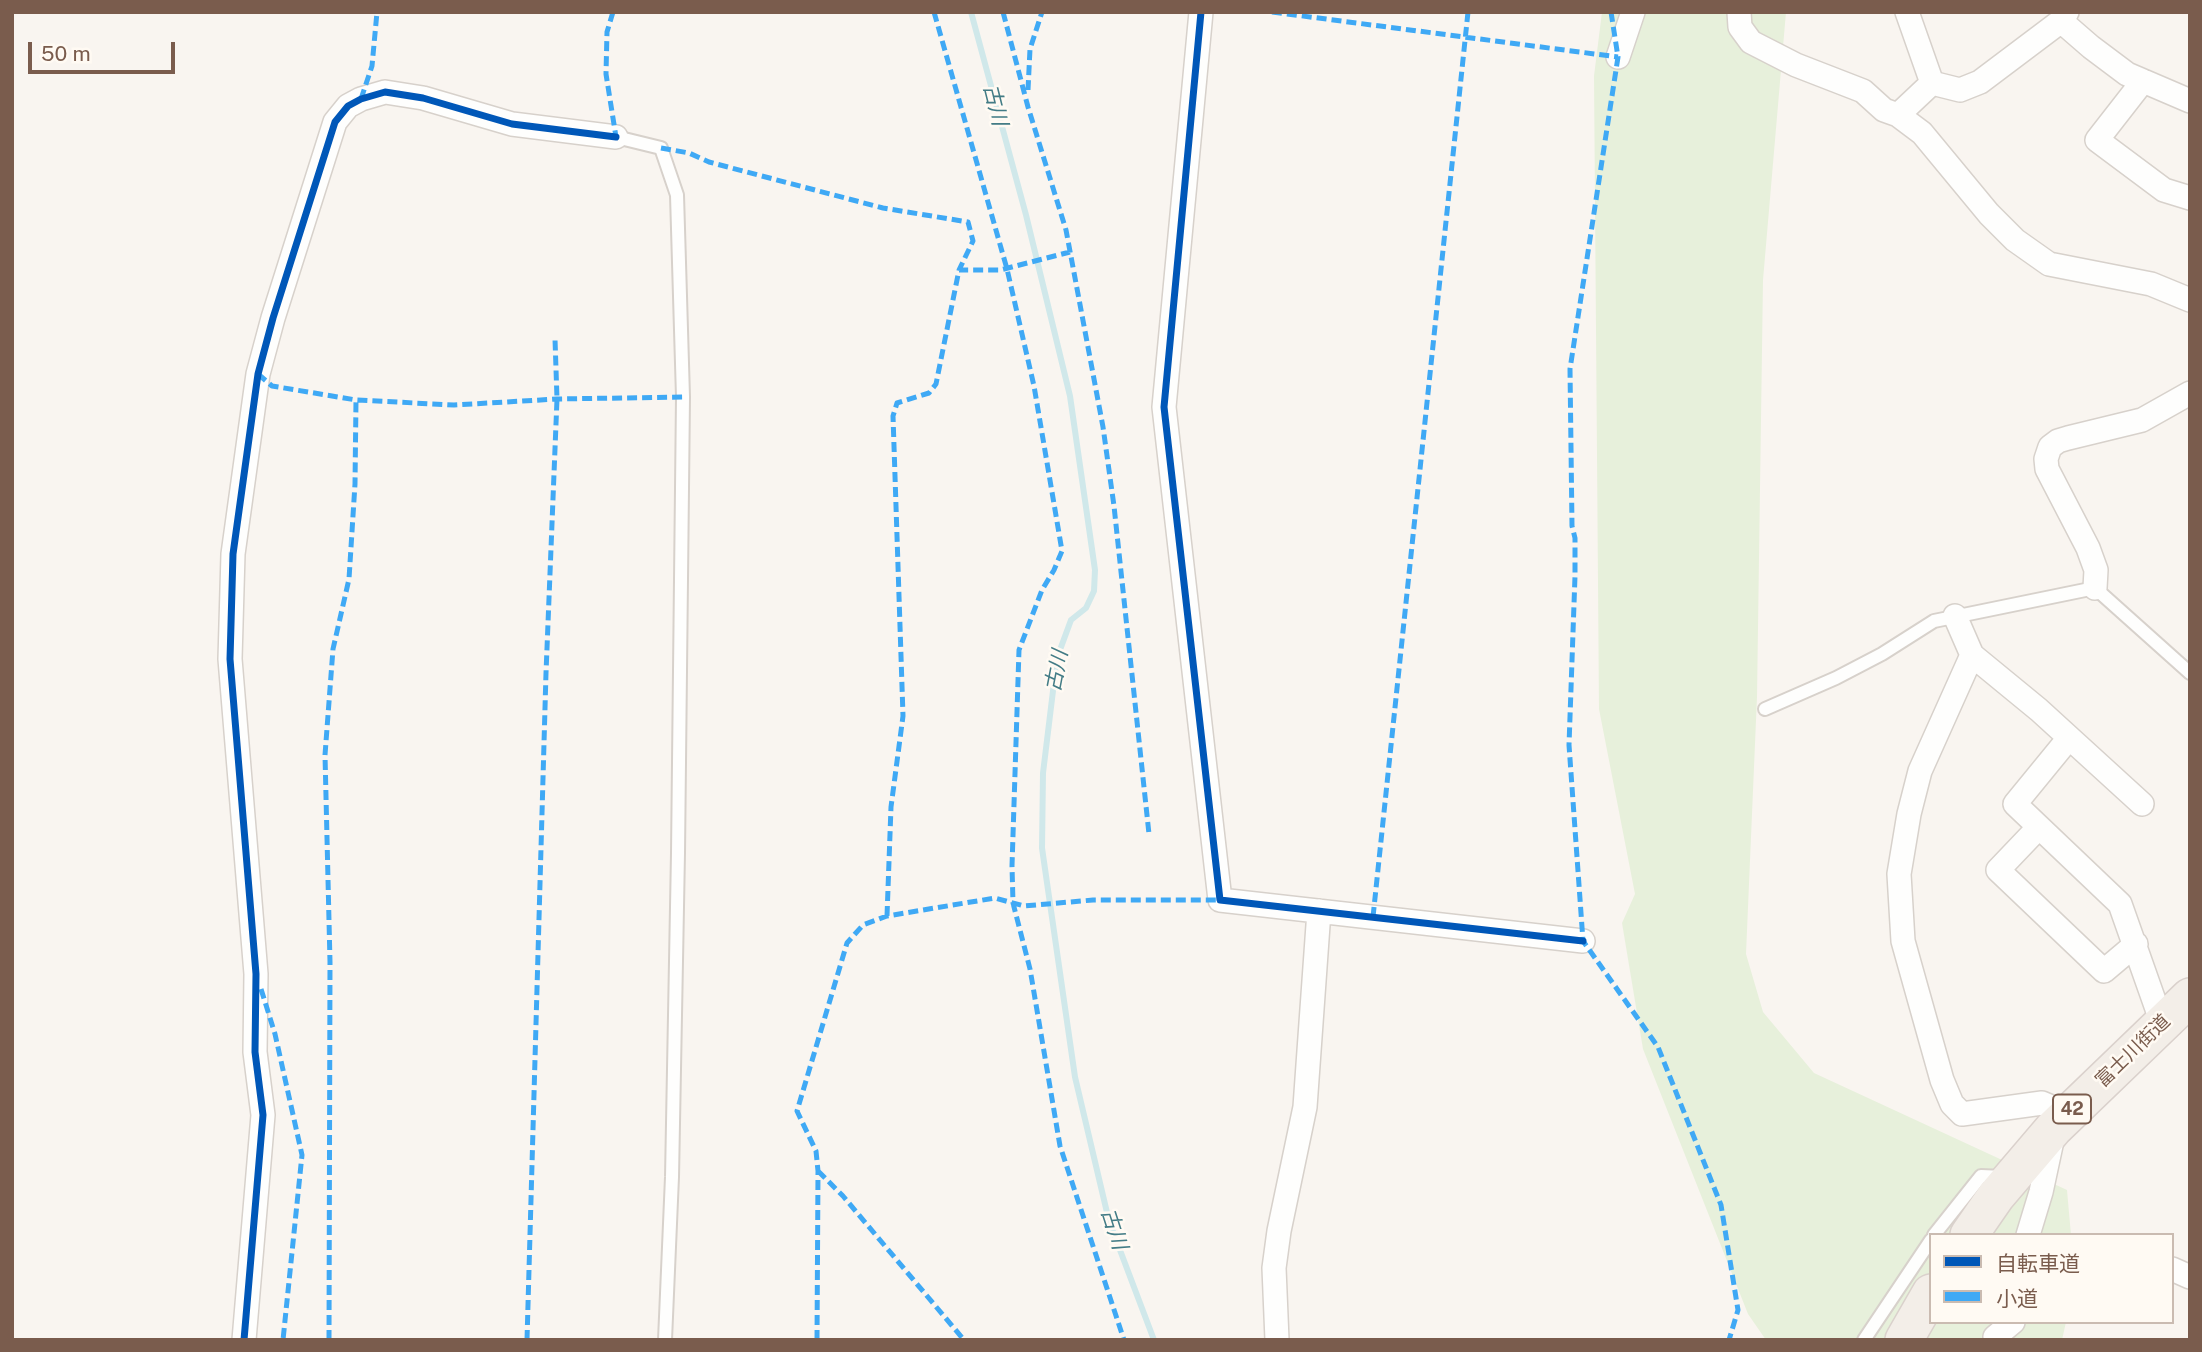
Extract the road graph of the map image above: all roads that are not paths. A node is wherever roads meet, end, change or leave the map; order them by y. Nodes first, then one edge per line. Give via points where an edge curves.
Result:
1 (1201, 12) edge
2 (1633, 12) edge
3 (1739, 12) edge
4 (1907, 12) edge
5 (2064, 17) edge
6 (1618, 57) dead end
7 (2143, 81) junction
8 (1932, 83) junction
9 (2190, 101) edge
10 (1899, 115) junction
11 (616, 137) joint
12 (2190, 198) edge
13 (2190, 300) edge
14 (2190, 393) edge
15 (2095, 588) junction
16 (1955, 616) junction
17 (1972, 655) junction
18 (2190, 673) edge
19 (1765, 709) dead end
20 (2069, 738) junction
21 (2142, 804) dead end
22 (2039, 827) junction
23 (1319, 911) junction
24 (1583, 941) dead end
25 (2136, 944) junction
26 (2190, 997) edge
27 (2162, 1023) junction
28 (2061, 1121) junction
29 (2011, 1178) junction
30 (1936, 1233) edge
31 (1970, 1233) edge
32 (2029, 1233) edge
33 (1929, 1243) edge
34 (2174, 1270) edge
35 (2190, 1277) edge
36 (1929, 1296) edge
37 (244, 1340) edge
38 (665, 1340) edge
39 (1277, 1340) edge
40 (1864, 1340) edge
41 (1904, 1340) edge

1 - 23 street via 1164,407 1220,900
2 - 6 street
3 - 10 street via 1740,27 1751,42 1863,91 1884,110
4 - 8 street
5 - 7 street via 2091,47
5 - 8 street via 1980,82 1960,90
7 - 9 street
7 - 12 street via 2096,140 2164,190
8 - 10 street
10 - 13 street via 1922,134 2015,240 2049,264 2151,284
11 - 37 street via 512,124 385,92 361,99 335,122 273,318 258,374 233,554 229,659 256,974 255,1052 263,1115
11 - 38 lane via 662,148 677,195 683,397 679,825
14 - 15 street via 2142,421 2057,441 2050,447 2047,469 2088,548
15 - 16 lane
15 - 18 lane
16 - 17 street
16 - 19 lane via 1934,621 1836,678
17 - 20 street
17 - 28 street via 1920,771 1909,814 1899,874 1903,941 1952,1104 1962,1114 2042,1103
20 - 21 street
20 - 22 street via 2015,804
22 - 25 street via 2120,904
22 - 25 street via 1998,870 2104,971
23 - 24 street
23 - 39 street via 1305,1107 1274,1268
25 - 27 street
26 - 27 main road, 富士川街道 / 42
27 - 28 main road, 富士川街道 / 42
28 - 29 main road, 富士川街道 / 42
28 - 32 street
29 - 30 lane via 1981,1176
29 - 31 main road, 富士川街道 / 42
33 - 40 lane
34 - 35 street
36 - 41 main road

